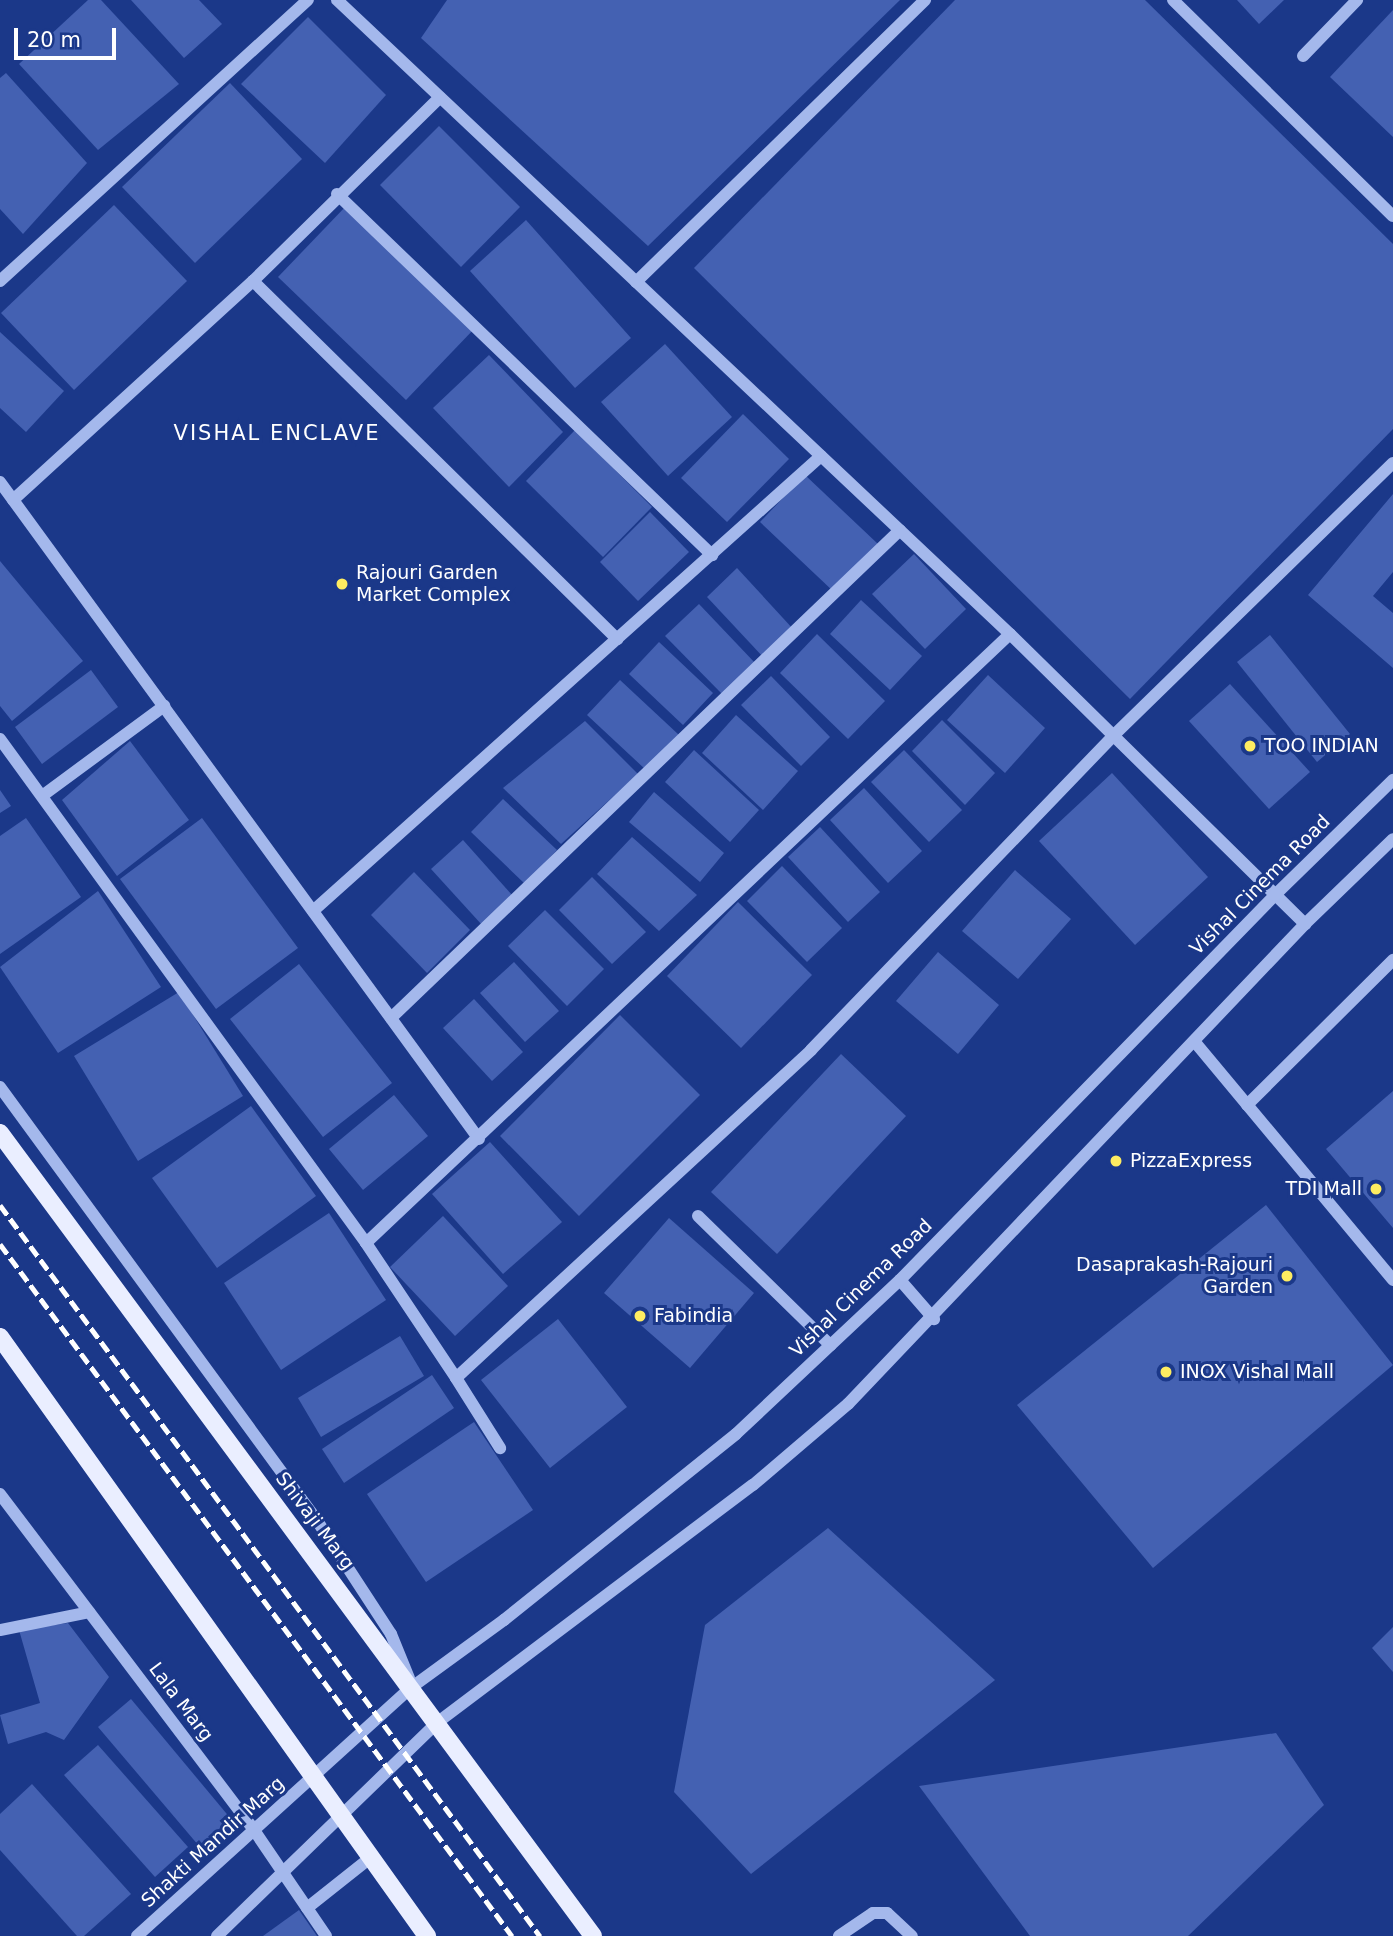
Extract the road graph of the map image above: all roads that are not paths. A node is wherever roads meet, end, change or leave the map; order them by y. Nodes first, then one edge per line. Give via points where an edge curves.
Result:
1 (308, 0) edge
2 (337, 0) edge
3 (925, 0) edge
4 (1173, 0) edge
5 (1357, 0) edge
6 (1303, 56) dead end
7 (440, 97) junction
8 (337, 194) junction
9 (1393, 216) edge
10 (0, 281) edge
11 (253, 281) junction
12 (636, 282) junction
13 (821, 456) junction
14 (1393, 463) edge
15 (0, 482) edge
16 (13, 500) junction
17 (900, 530) junction
18 (712, 555) junction
19 (1010, 634) junction
20 (617, 639) junction
21 (164, 706) junction
22 (1113, 736) junction
23 (0, 739) edge
24 (1393, 780) edge
25 (42, 796) junction
26 (1393, 839) edge
27 (1275, 895) junction
28 (313, 911) junction
29 (1305, 924) junction
30 (1393, 960) edge
31 (391, 1018) junction
32 (1194, 1041) junction
33 (0, 1087) edge
34 (1248, 1105) junction
35 (0, 1133) edge
36 (479, 1139) junction
37 (698, 1216) dead end
38 (366, 1243) junction
39 (900, 1280) junction
40 (1393, 1280) edge
41 (934, 1319) junction
42 (0, 1337) edge
43 (830, 1345) junction
44 (456, 1378) junction
45 (500, 1448) dead end
46 (0, 1494) edge
47 (89, 1612) junction
48 (0, 1630) edge
49 (412, 1687) junction
50 (438, 1721) junction
51 (314, 1777) junction
52 (341, 1816) junction
53 (254, 1830) junction
54 (370, 1858) junction
55 (283, 1872) junction
56 (307, 1908) junction
57 (137, 1936) edge
58 (217, 1936) edge
59 (326, 1936) edge
60 (427, 1936) edge
61 (593, 1936) edge
62 (839, 1936) edge
63 (912, 1936) edge

1 - 10 street
2 - 7 street
3 - 12 street
4 - 9 street
5 - 6 street
7 - 8 street
7 - 12 street
8 - 11 street
8 - 18 street
11 - 16 street
11 - 20 street
12 - 13 street
13 - 17 street
13 - 18 street
14 - 22 street
15 - 16 street
16 - 21 street
17 - 19 street
17 - 31 street
18 - 20 street
19 - 22 street
19 - 36 street
20 - 28 street
21 - 25 street
21 - 28 street
22 - 27 street
22 - 44 street via 811,1050
23 - 25 street
24 - 27 street, Vishal Cinema Road
25 - 38 street
26 - 29 street
27 - 29 street
27 - 39 street, Vishal Cinema Road
28 - 31 street
29 - 32 street
30 - 34 street
31 - 36 street
32 - 34 street
32 - 41 street
33 - 49 street via 361,1585 391,1634
34 - 40 street
35 - 49 main road, Shivaji Marg
36 - 38 street
37 - 43 street
38 - 44 street
39 - 41 street
39 - 43 street, Vishal Cinema Road
41 - 50 street via 803,1446
42 - 51 main road
43 - 49 street, Vishal Cinema Road via 736,1434 631,1520
44 - 45 street
46 - 47 street, Lala Marg
47 - 48 street
47 - 53 street, Lala Marg
49 - 50 main road, Shivaji Marg
49 - 51 street, Vishal Cinema Road
50 - 52 street
50 - 61 main road, Shivaji Marg
51 - 52 main road
51 - 53 street, Shakti Mandir Marg
52 - 54 main road
52 - 55 street
53 - 55 street, Lala Marg
53 - 57 street, Shakti Mandir Marg
54 - 56 street
54 - 60 main road
55 - 56 street, Lala Marg
55 - 58 street
56 - 59 street, Lala Marg
62 - 63 street via 873,1913 887,1913

